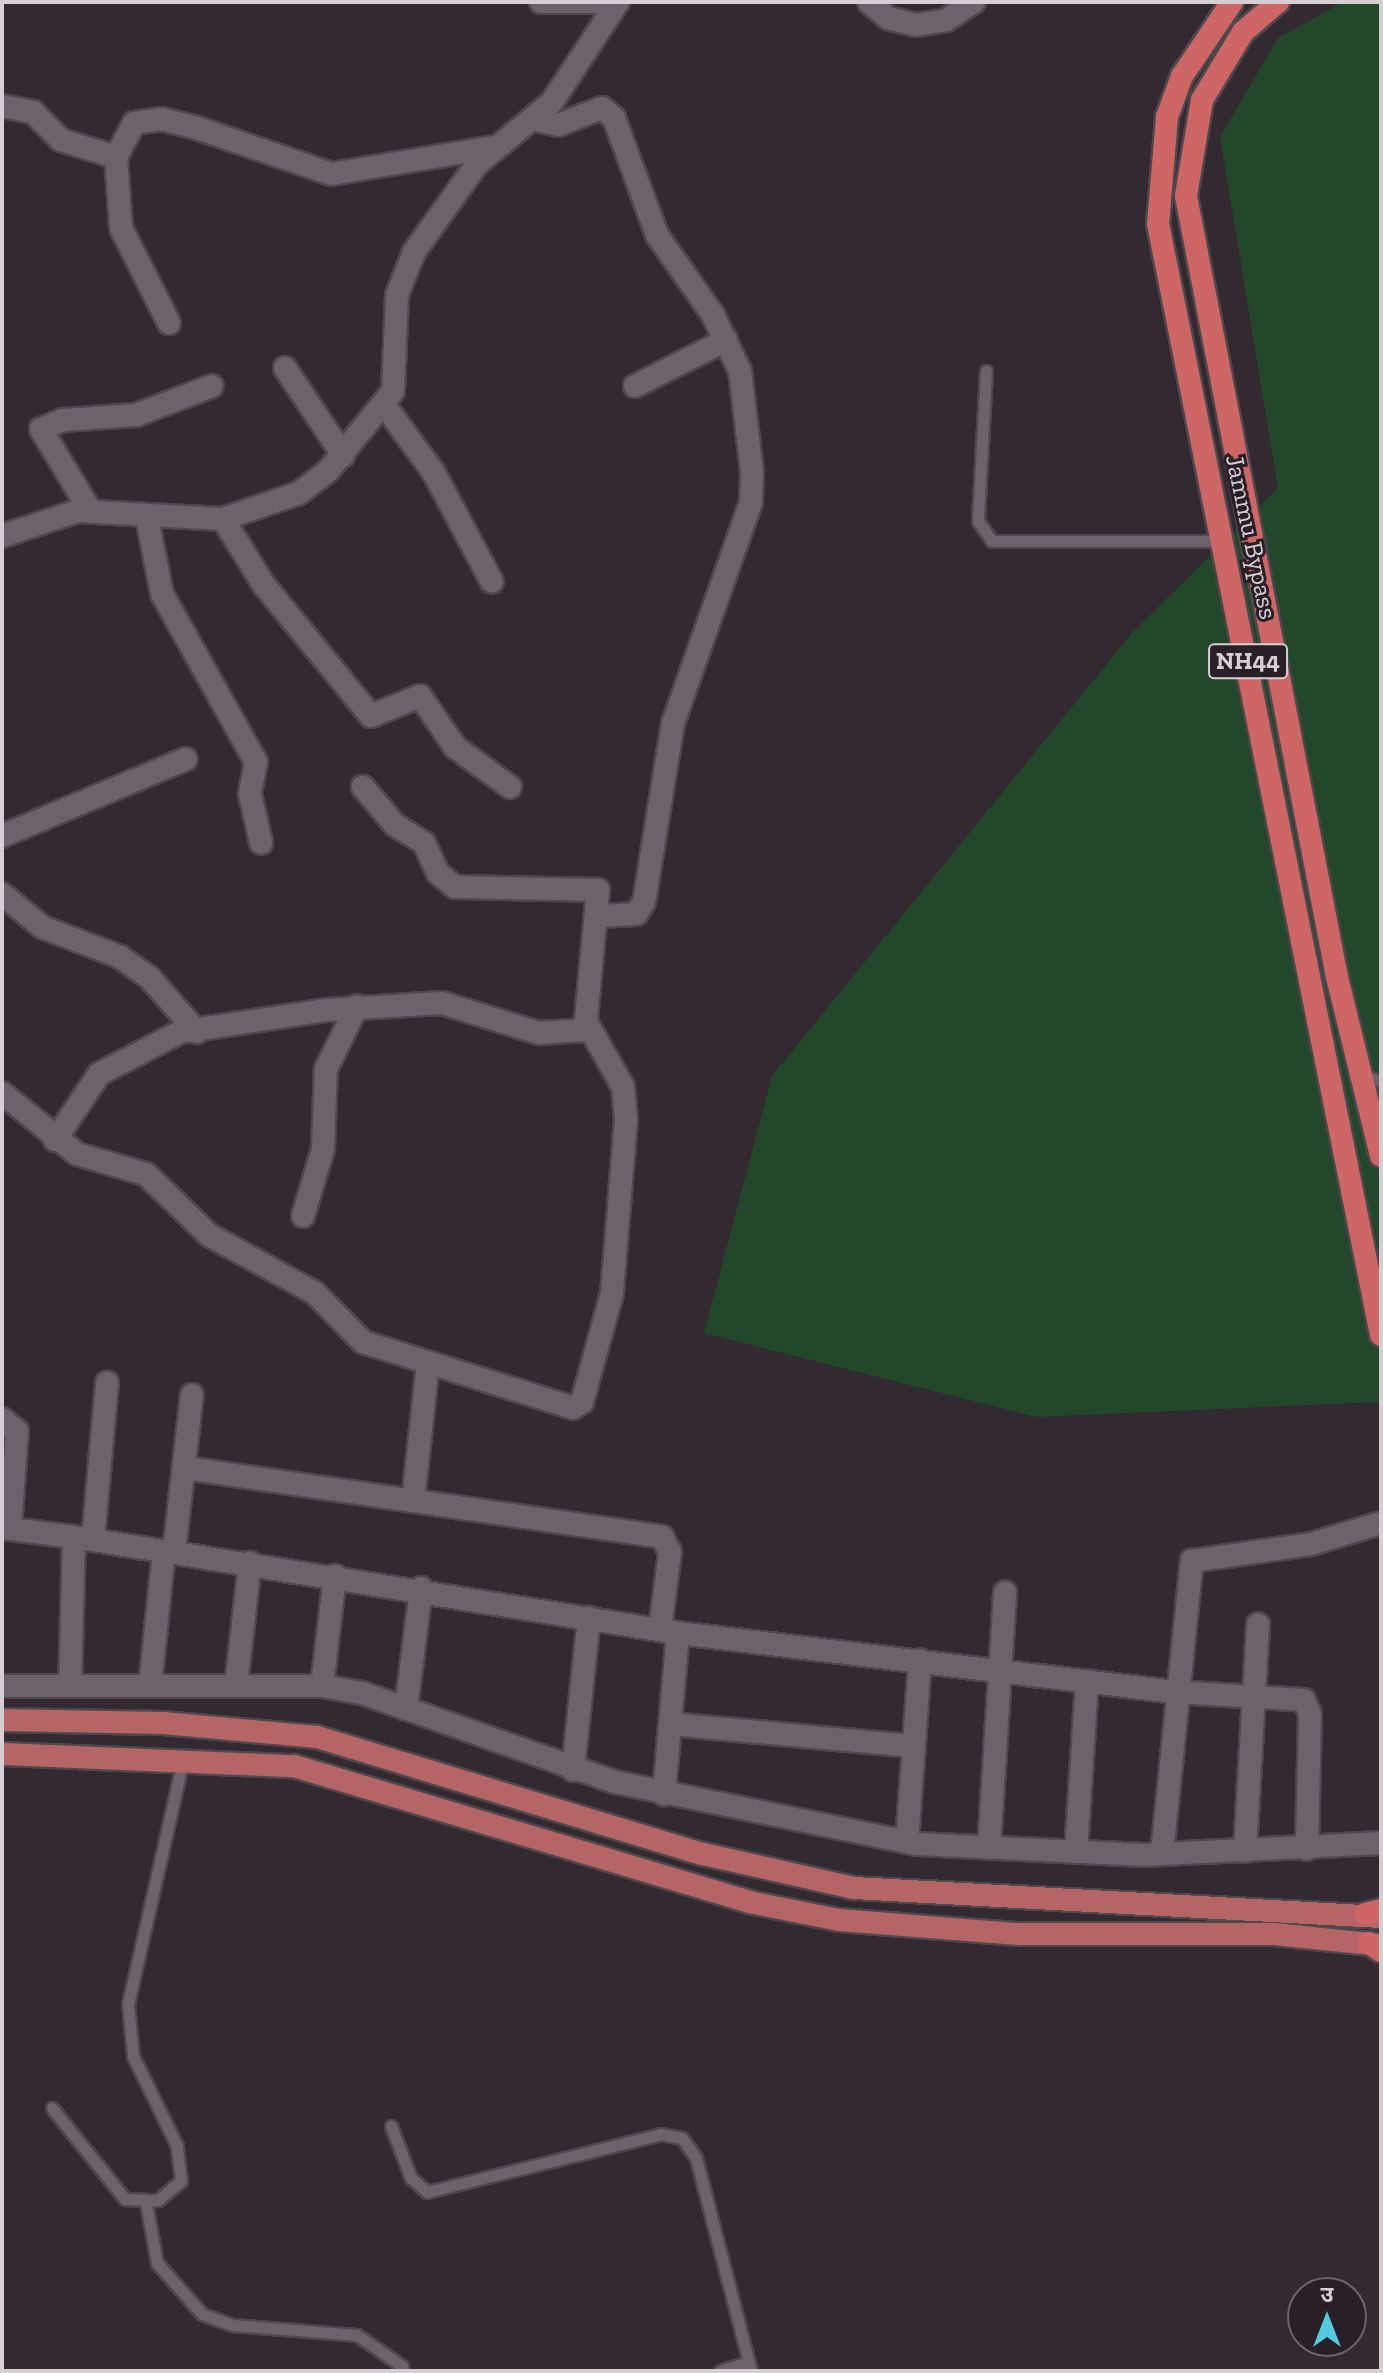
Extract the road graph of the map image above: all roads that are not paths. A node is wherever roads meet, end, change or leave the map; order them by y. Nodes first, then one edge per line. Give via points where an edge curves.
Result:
1 (541, 2) edge
2 (598, 2) edge
3 (618, 2) edge
4 (869, 2) edge
5 (974, 2) edge
6 (1232, 2) edge
7 (1267, 5) edge
8 (2, 106) edge
9 (537, 120) junction
10 (495, 147) junction
11 (116, 157) junction
12 (169, 323) dead end
13 (726, 340) junction
14 (285, 368) dead end
15 (986, 371) dead end
16 (212, 386) dead end
17 (635, 386) dead end
18 (385, 406) junction
19 (343, 455) junction
20 (91, 512) junction
21 (147, 518) junction
22 (223, 519) junction
23 (2, 536) edge
24 (1224, 541) junction
25 (492, 582) dead end
26 (186, 759) dead end
27 (363, 787) dead end
28 (510, 787) dead end
29 (2, 836) edge
30 (261, 843) dead end
31 (2, 894) edge
32 (599, 916) junction
33 (357, 1006) junction
34 (587, 1023) junction
35 (197, 1032) junction
36 (1371, 1078) edge
37 (2, 1093) edge
38 (1378, 1132) edge
39 (55, 1140) junction
40 (1381, 1156) edge
41 (303, 1216) dead end
42 (1381, 1335) edge
43 (428, 1369) junction
44 (107, 1383) dead end
45 (192, 1395) dead end
46 (2, 1419) edge
47 (185, 1468) junction
48 (413, 1501) junction
49 (1381, 1523) edge
50 (6, 1528) edge
51 (83, 1539) junction
52 (169, 1552) junction
53 (250, 1563) junction
54 (335, 1576) junction
55 (421, 1588) junction
56 (1005, 1593) dead end
57 (589, 1618) junction
58 (1258, 1624) dead end
59 (669, 1631) junction
60 (920, 1660) junction
61 (1004, 1670) junction
62 (1087, 1681) junction
63 (2, 1686) edge
64 (70, 1686) junction
65 (150, 1686) junction
66 (236, 1686) junction
67 (322, 1686) junction
68 (1175, 1692) junction
69 (1253, 1695) junction
70 (406, 1709) junction
71 (2, 1720) edge
72 (670, 1724) junction
73 (913, 1746) junction
74 (2, 1754) edge
75 (183, 1759) junction
76 (573, 1770) junction
77 (664, 1794) junction
78 (907, 1842) junction
79 (1381, 1843) edge
80 (989, 1848) junction
81 (1307, 1849) junction
82 (1245, 1851) junction
83 (1076, 1852) junction
84 (1162, 1854) junction
85 (1376, 1914) edge
86 (1377, 1947) edge
87 (52, 2108) dead end
88 (391, 2126) dead end
89 (146, 2203) junction
90 (402, 2366) dead end
91 (750, 2367) edge
92 (720, 2371) edge

1 - 2 street
3 - 9 street
4 - 5 street via 888,18 916,25 946,20
6 - 24 highway, Jammu Bypass / NH44 via 1182,76 1167,117 1157,188
7 - 36 highway, Jammu Bypass / NH44 via 1223,59 1202,100 1186,196
8 - 11 street via 27,109 61,140
9 - 10 street
9 - 13 street via 558,125 596,108 608,111 657,235
10 - 11 street via 331,174 194,127 144,119 123,134
10 - 18 street via 402,274 399,371
11 - 12 street via 126,246
13 - 17 street
13 - 32 street via 746,395 751,502 673,723 644,902 636,914
14 - 19 street
15 - 24 lane via 978,521 992,541
16 - 20 street via 136,415 63,420 41,429
18 - 19 street
18 - 25 street via 434,473
19 - 22 street via 299,493
20 - 21 street
20 - 23 street via 46,516
21 - 22 street
21 - 30 street via 162,594 256,762 250,794
22 - 28 street via 264,585 371,716 420,696 455,747
24 - 42 highway, Jammu Bypass / NH44
26 - 29 street
27 - 32 street via 395,825 424,843 447,884 586,884 598,890
31 - 35 street via 25,918 149,977
32 - 34 street
33 - 34 street via 457,1003 556,1036 581,1034
33 - 35 street
33 - 41 street via 326,1069 323,1149
34 - 43 street via 623,1087 626,1120 617,1266 582,1402 565,1406
35 - 39 street via 168,1034 99,1074
36 - 38 highway, Jammu Bypass / NH44
37 - 39 street
38 - 40 highway, Jammu Bypass / NH44
39 - 43 street via 99,1164 146,1174 209,1235 315,1293 363,1342
43 - 48 street
44 - 51 street
45 - 47 street
46 - 50 street via 17,1431
47 - 48 street
47 - 52 street
48 - 59 street via 662,1537 670,1552
49 - 68 street via 1311,1544 1199,1555 1190,1566
50 - 51 street
51 - 52 street
51 - 64 street
52 - 53 street
52 - 65 street
53 - 54 street
53 - 66 street
54 - 55 street
54 - 67 street
55 - 57 street
55 - 70 street
56 - 61 street
57 - 59 street
57 - 76 street
58 - 69 street
59 - 60 street
59 - 72 street
60 - 61 street
60 - 73 street
61 - 62 street
61 - 80 street
62 - 68 street
62 - 83 street
63 - 64 street
64 - 65 street
65 - 66 street
66 - 67 street
67 - 70 street
68 - 69 street
68 - 84 street
69 - 81 street via 1308,1705
69 - 82 street
70 - 76 street
71 - 85 main road via 163,1723 317,1737 703,1854 854,1888
72 - 73 street
72 - 77 street
73 - 78 street
74 - 75 main road
75 - 86 main road via 336,1774 609,1862 839,1920 1018,1934 1274,1934
75 - 89 lane via 128,2004 133,2056 181,2164 174,2191
76 - 77 street
77 - 78 street
78 - 80 street
79 - 81 street
80 - 83 street
81 - 82 street
82 - 84 street
83 - 84 street
87 - 89 lane via 105,2179 125,2199
88 - 91 lane via 411,2178 427,2192 661,2134 682,2138 696,2158
89 - 90 lane via 157,2263 202,2314 233,2325 357,2335
91 - 92 lane

